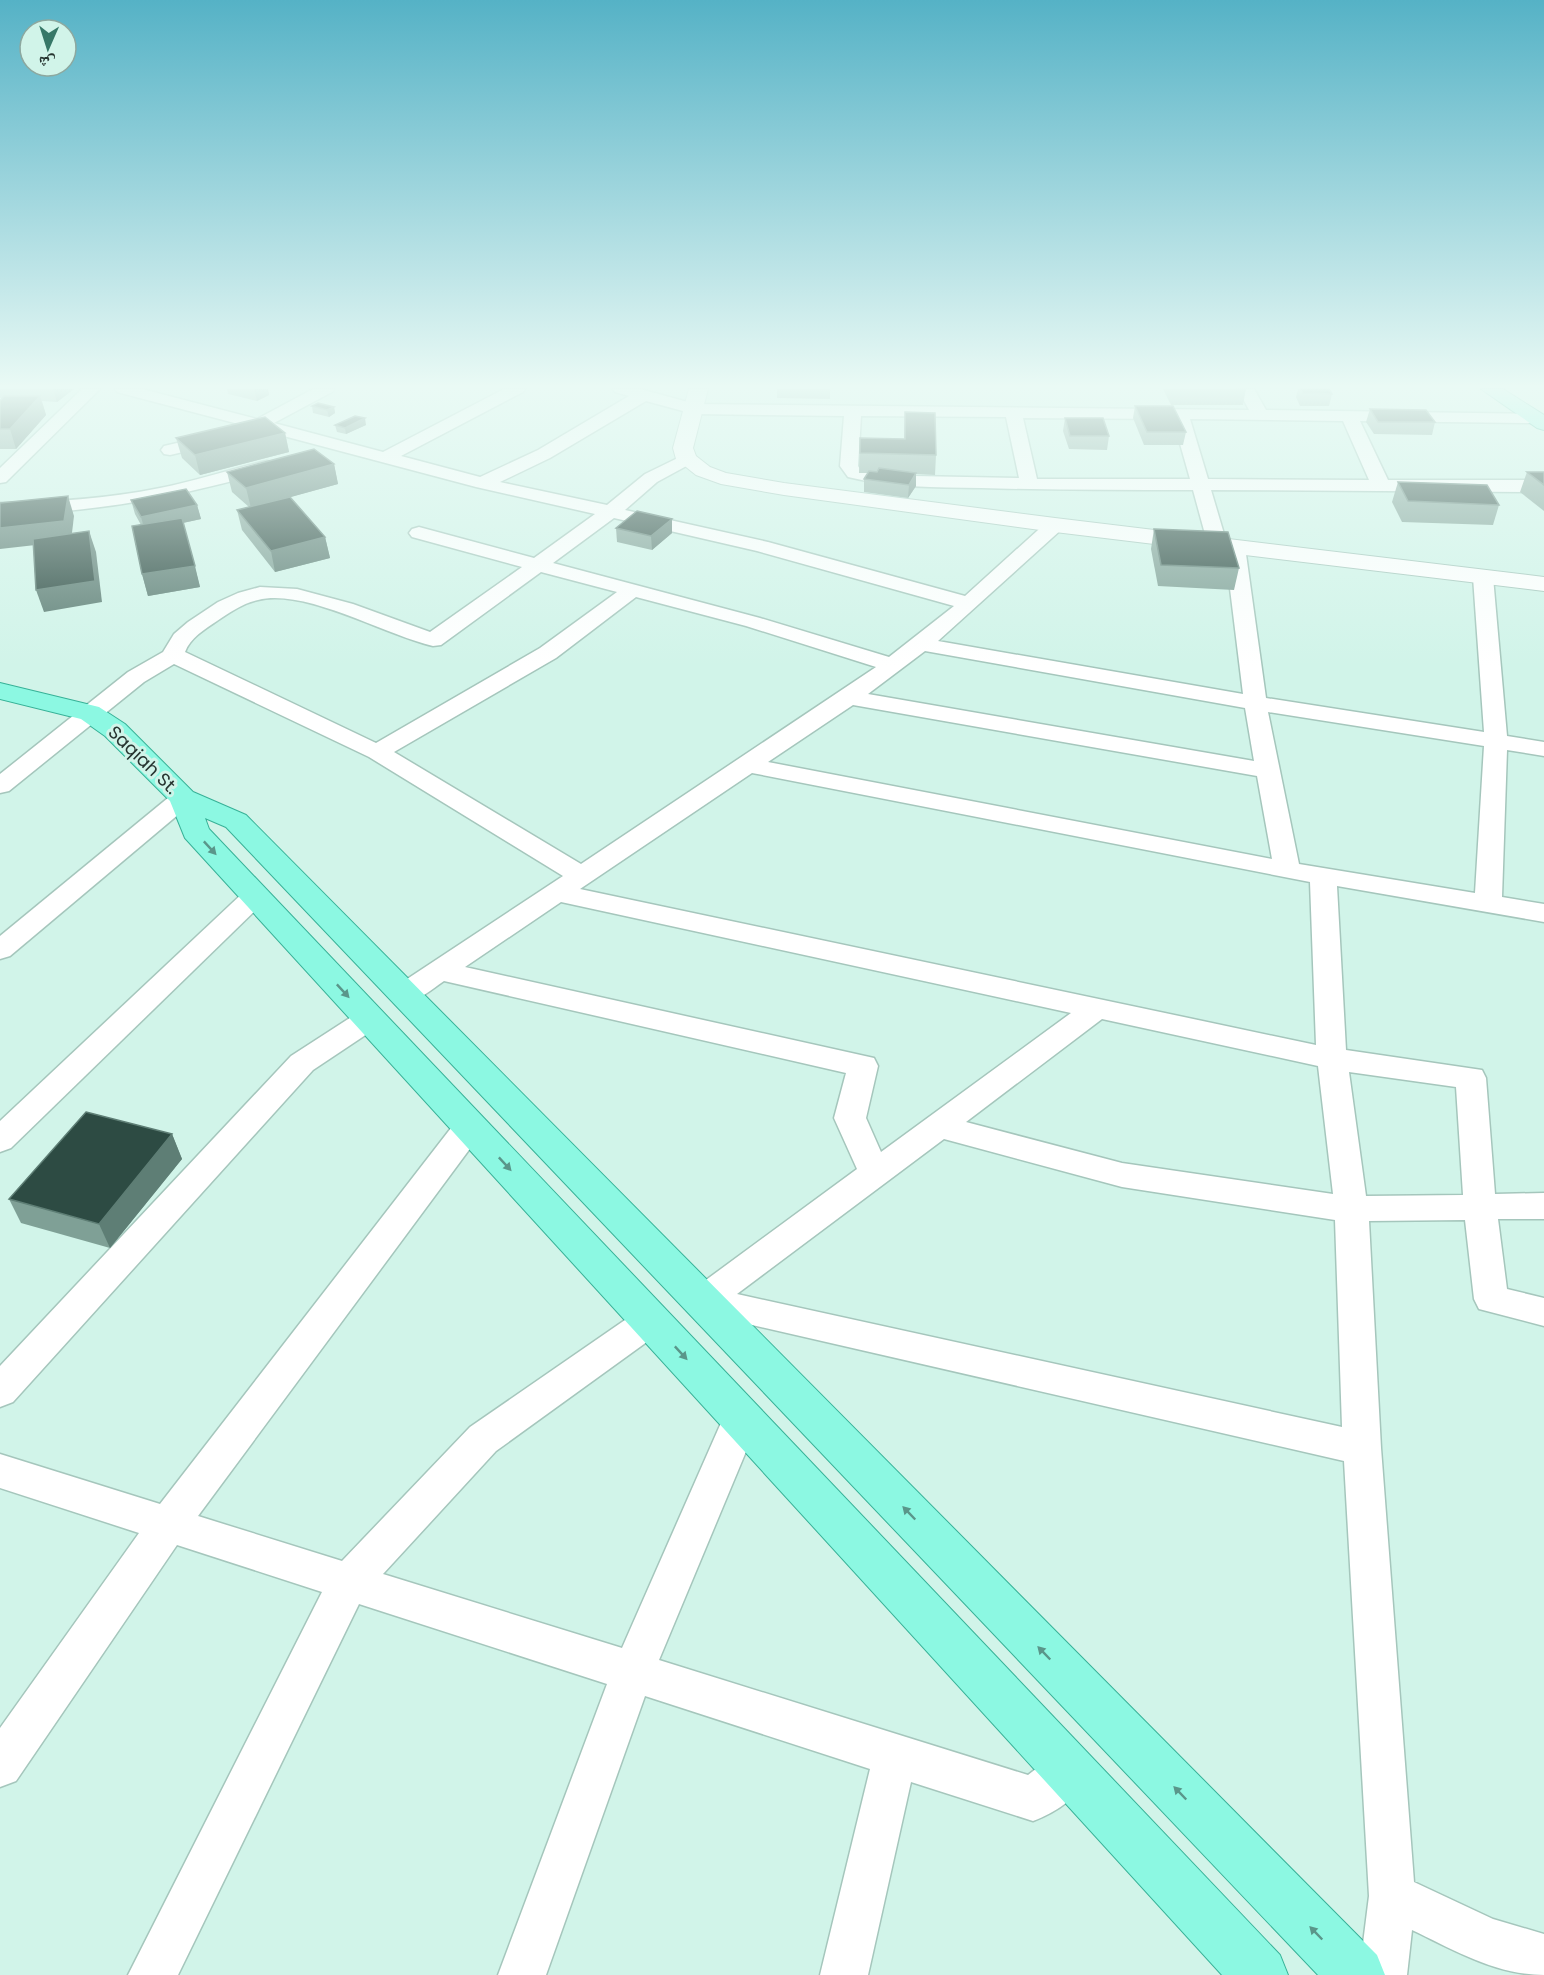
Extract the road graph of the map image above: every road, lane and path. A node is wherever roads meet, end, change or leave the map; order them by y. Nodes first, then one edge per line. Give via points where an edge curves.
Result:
1 (213, 481) edge
2 (475, 481) edge
3 (486, 481) edge
4 (647, 481) edge
5 (735, 481) edge
6 (924, 481) edge
7 (1379, 481) edge
8 (482, 483) junction
9 (1029, 483) joint
10 (1201, 484) junction
11 (1381, 485) junction
12 (1544, 486) edge
13 (0, 509) edge
14 (609, 513) junction
15 (1055, 525) junction
16 (419, 533) dead end
17 (1227, 546) junction
18 (537, 565) junction
19 (1483, 577) junction
20 (1544, 584) edge
21 (633, 590) junction
22 (969, 604) junction
23 (921, 644) junction
24 (173, 655) junction
25 (892, 665) junction
26 (0, 691) edge
27 (849, 697) junction
28 (1256, 703) junction
29 (90, 713) junction
30 (1496, 741) junction
31 (1544, 749) edge
32 (377, 752) junction
33 (748, 765) junction
34 (1268, 771) junction
35 (0, 786) edge
36 (183, 798) junction
37 (1305, 873) junction
38 (582, 876) junction
39 (557, 893) junction
40 (255, 896) junction
41 (1488, 904) junction
42 (1544, 913) edge
43 (0, 950) edge
44 (439, 971) junction
45 (405, 994) junction
46 (1096, 1009) junction
47 (369, 1019) junction
48 (1332, 1059) junction
49 (939, 1126) junction
50 (469, 1127) junction
51 (0, 1140) edge
52 (875, 1173) junction
53 (1480, 1206) junction
54 (1544, 1206) edge
55 (1350, 1209) junction
56 (703, 1301) junction
57 (1544, 1312) edge
58 (650, 1321) junction
59 (3, 1384) edge
60 (741, 1418) junction
61 (1362, 1448) junction
62 (0, 1471) edge
63 (168, 1525) junction
64 (349, 1582) junction
65 (633, 1672) junction
66 (895, 1755) junction
67 (0, 1765) edge
68 (1070, 1771) junction
69 (1392, 1896) junction
70 (1544, 1958) edge
71 (1250, 1971) edge
72 (152, 1975) edge
73 (522, 1975) edge
74 (843, 1975) edge
75 (1357, 1975) edge
76 (1383, 1975) edge

1 - 13 street via 141,497
2 - 8 street
3 - 8 street
4 - 14 street
5 - 15 street
6 - 9 street
7 - 11 street
8 - 14 street
9 - 10 street
10 - 11 street
10 - 17 street
11 - 12 street
14 - 18 street
14 - 22 street via 761,546
15 - 17 street
15 - 22 street
16 - 18 street
17 - 19 street
17 - 28 street
18 - 21 street
18 - 24 street via 433,640 293,592 262,592 234,600 193,628 175,646
19 - 20 street
19 - 30 street
21 - 25 street
21 - 32 street via 548,653
22 - 23 street
23 - 25 street
23 - 28 street
24 - 29 street
24 - 32 street
25 - 27 street
26 - 29 main road, Saqiah St.
27 - 33 street
27 - 34 street
28 - 30 street
28 - 34 street
29 - 35 street
29 - 36 main road, Saqiah St. via 115,730
30 - 31 street
30 - 41 street
32 - 38 street
33 - 37 street
33 - 38 street
34 - 37 street
36 -> 40 main road via 195,832
36 - 43 street
36 - 45 main road via 236,821
37 - 41 street
37 - 48 street
38 - 39 street
39 - 44 street
39 - 46 street
40 -> 47 main road
40 - 51 street
41 - 42 street
44 - 45 street
44 - 52 street via 863,1065 850,1118
45 - 56 main road
46 - 48 street
46 - 49 street
47 - 50 main road
47 - 59 street via 302,1063
48 - 53 street via 1471,1078
48 - 55 street
49 - 52 street
49 - 55 street via 1122,1175
50 -> 58 main road
50 - 63 street
52 - 56 street
53 - 54 street
53 - 55 street
53 - 57 street via 1491,1299
55 - 61 street
56 - 61 street
75 -> 56 main road
58 -> 60 main road
58 - 64 street via 483,1439
60 - 65 street
60 - 68 main road
61 - 69 street
62 - 63 street
63 - 64 street
63 - 67 street
64 - 65 street
64 - 72 street
65 - 66 street
65 - 73 street
66 - 68 street via 1033,1798
66 - 74 street
68 - 71 main road
69 - 70 street via 1488,1941
69 - 76 street

